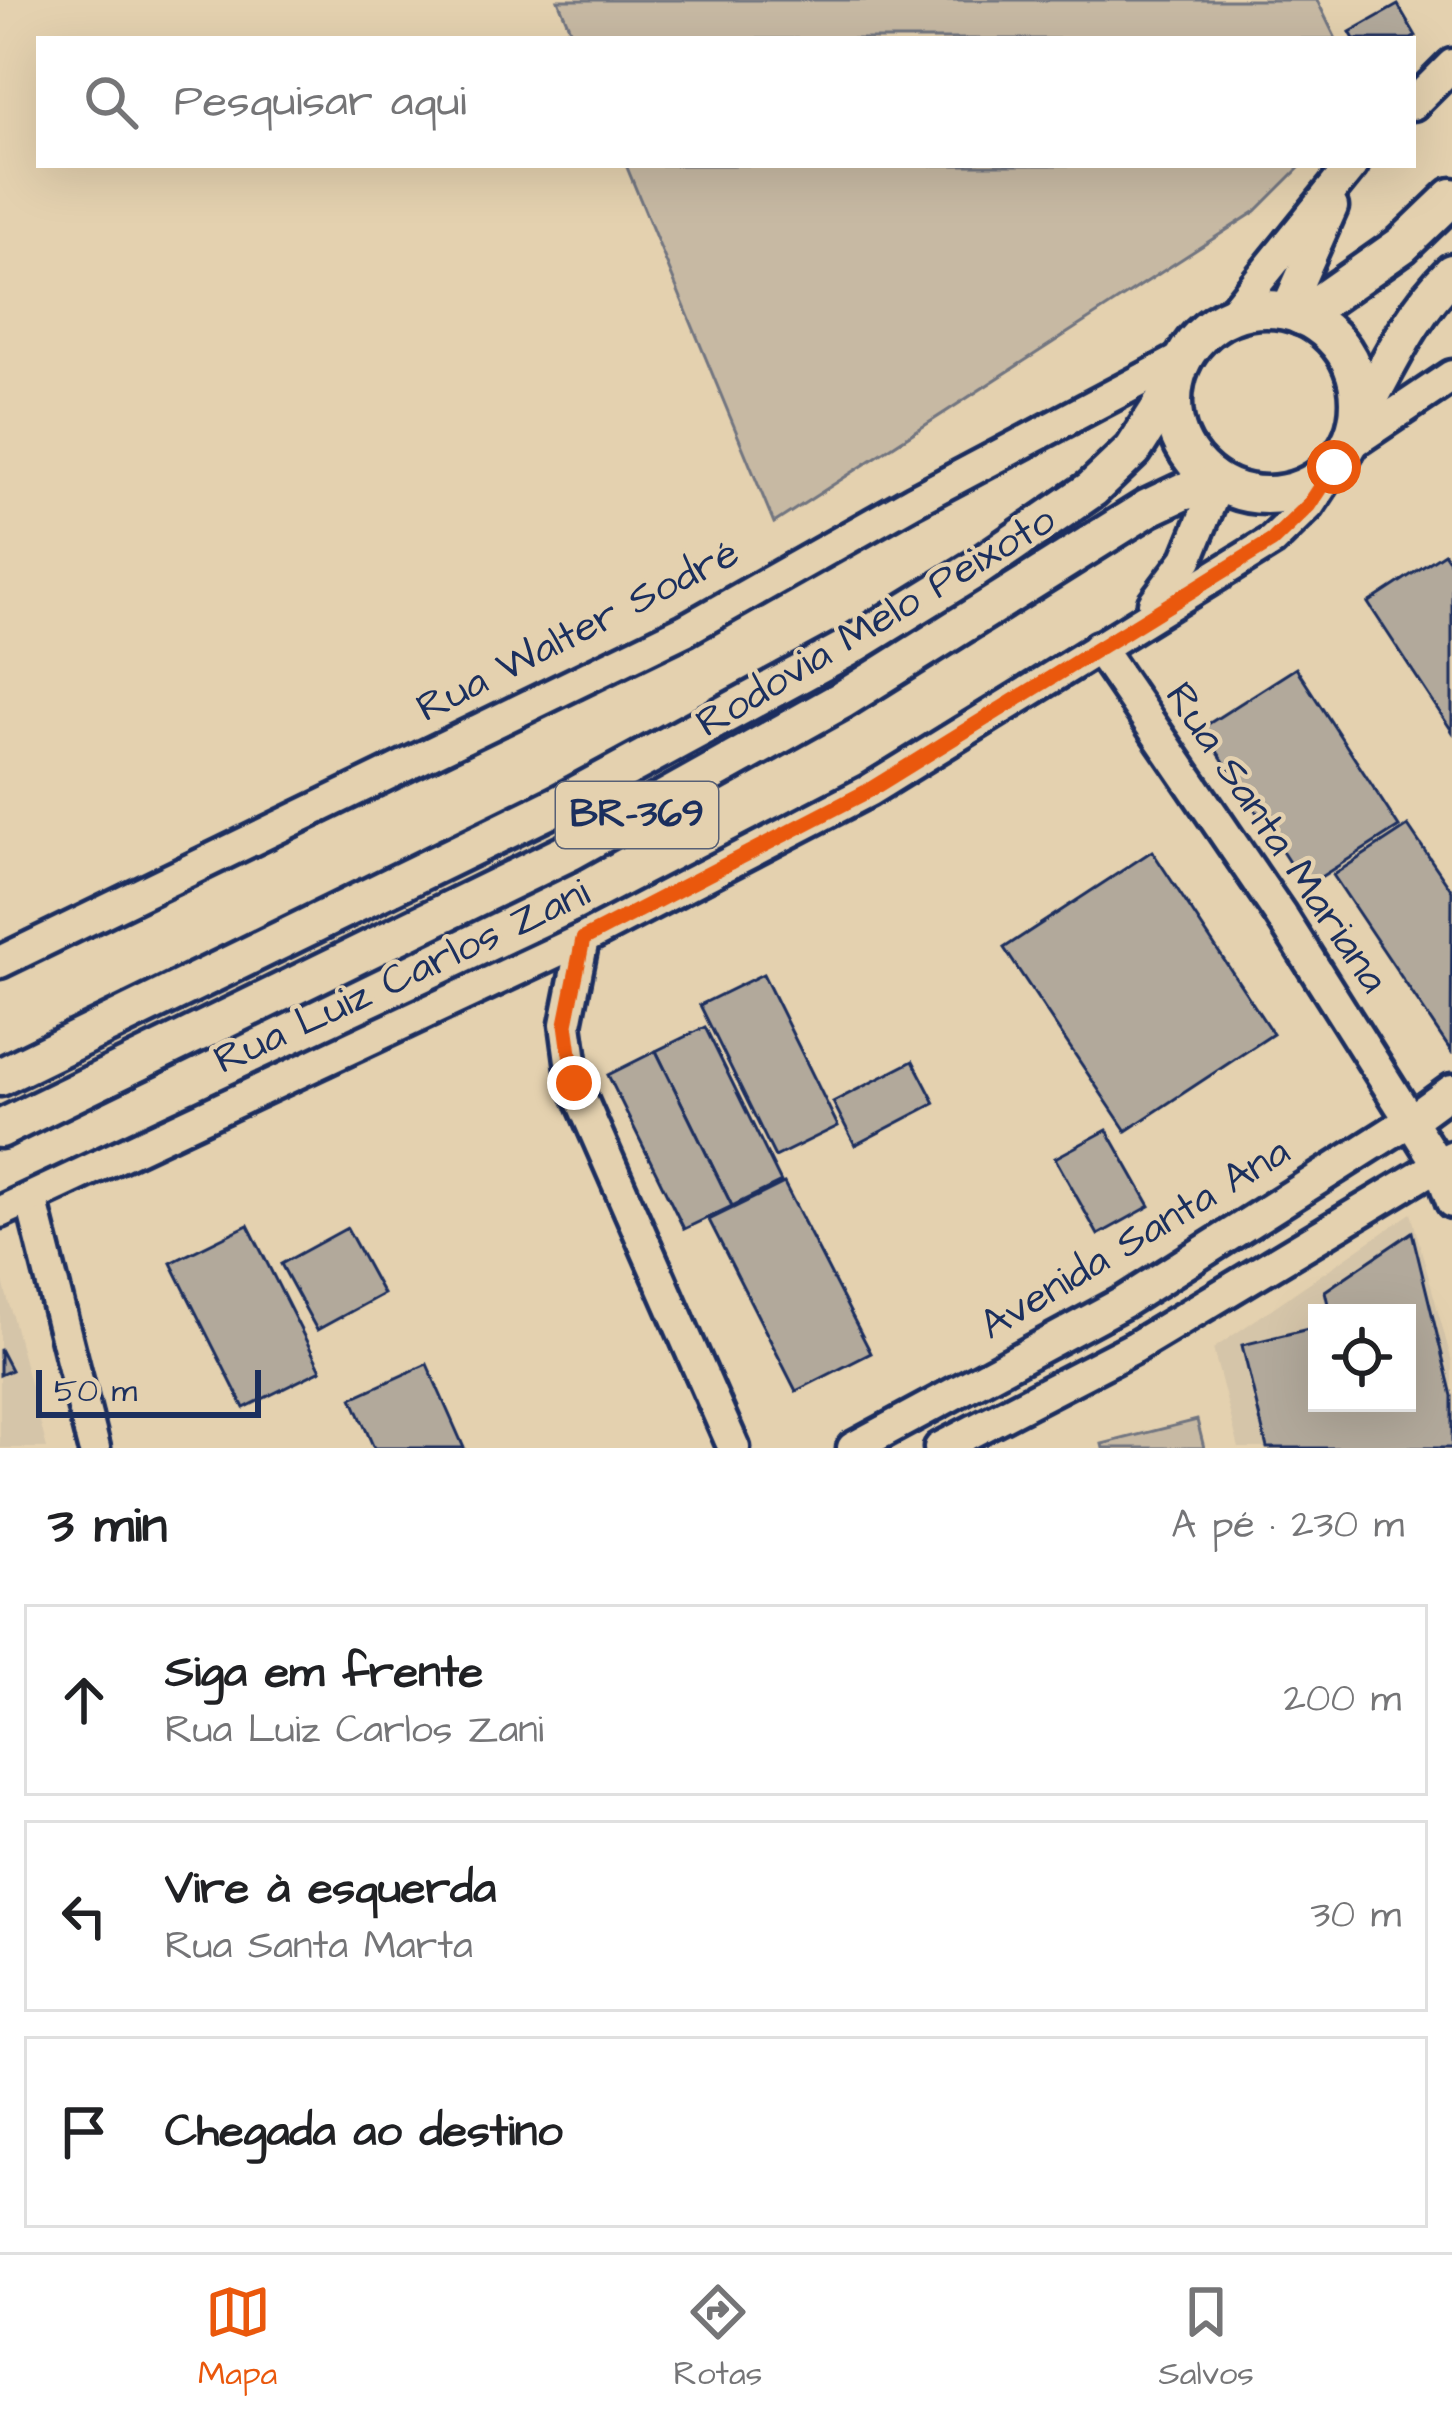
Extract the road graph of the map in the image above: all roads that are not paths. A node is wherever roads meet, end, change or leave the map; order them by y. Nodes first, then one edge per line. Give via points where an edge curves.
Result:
1 (1452, 65) edge
2 (1416, 101) edge
3 (1350, 168) edge
4 (1351, 168) edge
5 (1452, 197) edge
6 (1452, 273) edge
7 (1293, 314) junction
8 (1230, 316) junction
9 (1179, 372) junction
10 (1452, 376) edge
11 (1347, 444) junction
12 (1218, 482) junction
13 (1142, 620) junction
14 (1098, 647) junction
15 (583, 939) junction
16 (0, 962) edge
17 (0, 1077) edge
18 (1452, 1090) edge
19 (1411, 1120) junction
20 (0, 1129) edge
21 (1446, 1161) edge
22 (31, 1198) junction
23 (1452, 1202) edge
24 (0, 1212) edge
25 (94, 1448) edge
26 (734, 1448) edge
27 (853, 1448) edge
28 (940, 1448) edge

1 - 2 street
3 - 8 street
4 - 7 street
5 - 7 main road via 1402,245
6 - 11 main road via 1410,326
7 - 8 main road via 1258,309
7 - 11 main road via 1320,326 1348,357 1360,398
8 - 9 main road via 1204,333
9 - 12 main road via 1174,415 1181,441
9 - 16 street, Rua Walter Sodré via 913,501 685,630
9 - 17 main road, Rodovia Melo Peixoto / BR-369 via 1133,450 1092,489 846,649 556,806
10 - 11 street, Rua Luiz Carlos Zani
11 - 12 main road via 1309,485 1279,495
11 - 13 street, Rua Luiz Carlos Zani via 1309,505 1272,541
12 - 13 street, Rua Luiz Carlos Zani via 1187,560
12 - 20 main road, Rodovia Melo Peixoto / BR-369 via 1148,508 842,700 571,851
13 - 14 street, Rua Luiz Carlos Zani
14 - 15 street, Rua Luiz Carlos Zani via 868,791
14 - 19 street, Rua Santa Mariana
15 - 22 street, Rua Luiz Carlos Zani
15 - 26 street via 566,1024 574,1083
18 - 19 street, Avenida Santa Ana
19 - 21 street, Rua Santa Mariana
19 - 27 street, Avenida Santa Ana via 1124,1302
21 - 23 street, Rua Santa Mariana
21 - 28 street, Avenida Santa Ana via 1135,1347
22 - 24 street, Rua Luiz Carlos Zani
22 - 25 street

